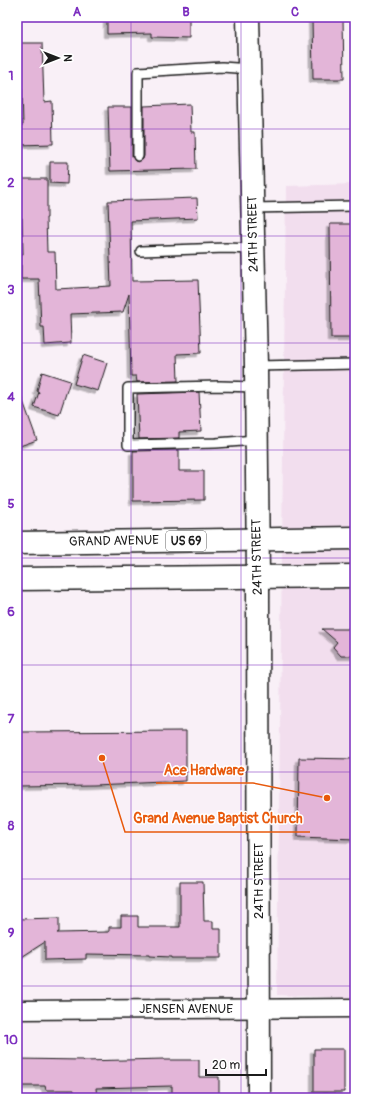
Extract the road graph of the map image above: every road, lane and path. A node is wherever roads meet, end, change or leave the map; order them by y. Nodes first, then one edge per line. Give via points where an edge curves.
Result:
1 (248, 17) edge
2 (250, 69) junction
3 (138, 156) dead end
4 (355, 206) edge
5 (252, 208) junction
6 (253, 249) junction
7 (141, 251) dead end
8 (355, 364) edge
9 (256, 376) junction
10 (256, 440) junction
11 (355, 538) edge
12 (257, 540) junction
13 (17, 542) edge
14 (355, 576) edge
15 (258, 577) junction
16 (17, 579) edge
17 (259, 1008) junction
18 (355, 1008) edge
19 (17, 1010) edge
20 (259, 1098) edge

1 - 2 main road, 24TH STREET
2 - 3 lane via 222,67 138,72
2 - 5 main road, 24TH STREET
4 - 5 lane
5 - 6 main road, 24TH STREET
6 - 7 lane
6 - 9 main road, 24TH STREET
8 - 9 lane
9 - 10 main road, 24TH STREET
9 - 10 lane via 220,386 128,388 128,444
10 - 12 main road, 24TH STREET
11 - 12 main road, GRAND AVENUE / US 69
12 - 13 main road, GRAND AVENUE / US 69
12 - 15 main road, 24TH STREET
14 - 15 main road
15 - 16 main road
15 - 17 main road, 24TH STREET
17 - 18 street, JENSEN AVENUE
17 - 19 street, JENSEN AVENUE
17 - 20 main road, 24TH STREET

